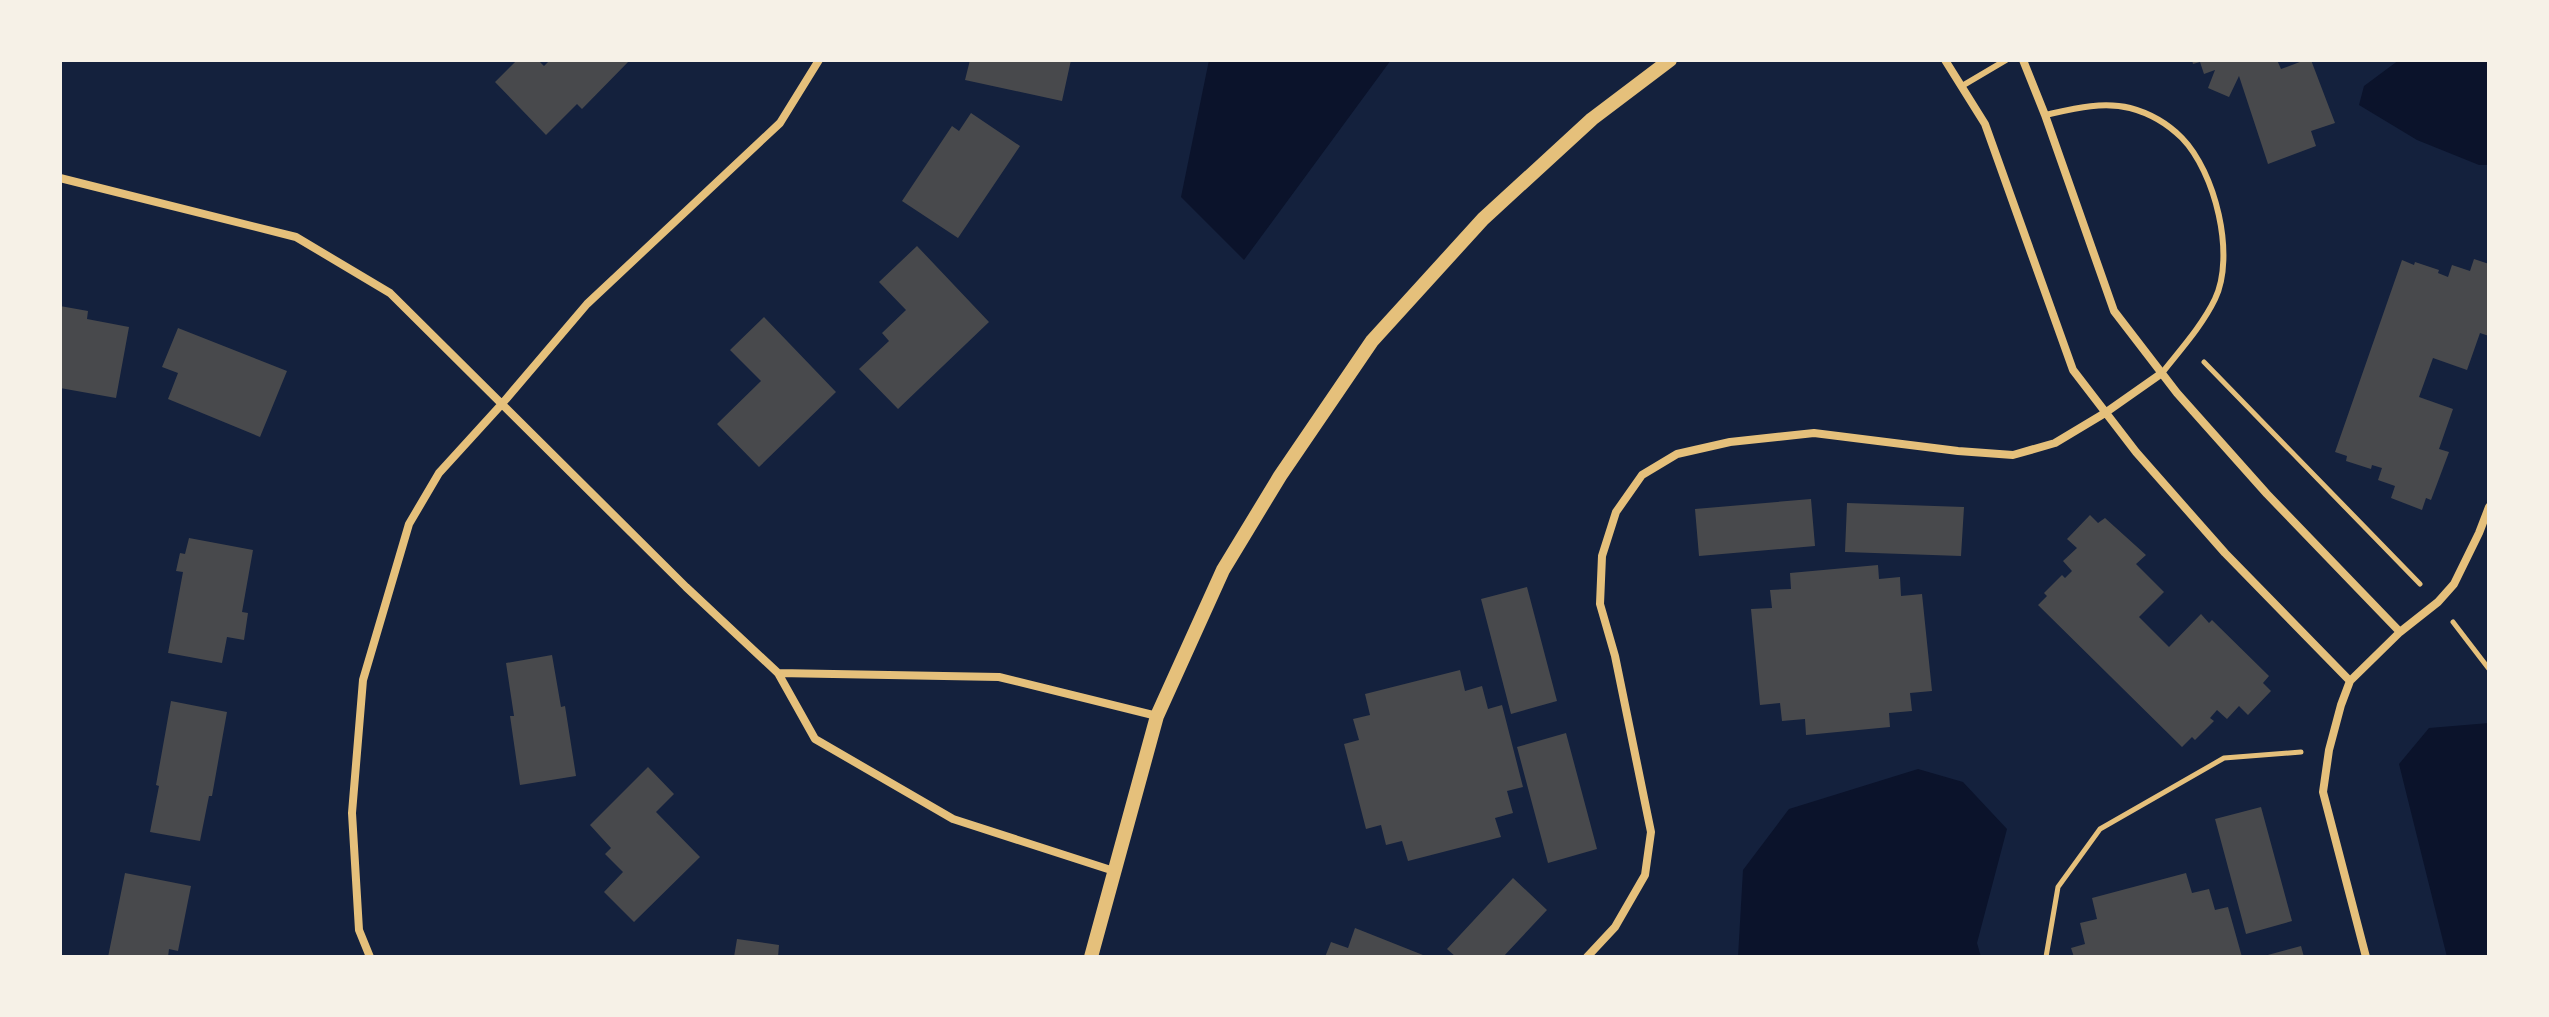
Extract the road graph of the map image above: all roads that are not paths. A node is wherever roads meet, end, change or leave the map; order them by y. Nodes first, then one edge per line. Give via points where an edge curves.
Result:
1 (819, 60) edge
2 (1670, 60) edge
3 (1945, 60) edge
4 (2006, 60) edge
5 (2023, 60) edge
6 (1962, 86) junction
7 (2045, 115) junction
8 (60, 178) edge
9 (2162, 373) junction
10 (501, 405) junction
11 (2105, 413) junction
12 (2489, 507) edge
13 (2400, 632) junction
14 (778, 673) junction
15 (2350, 681) junction
16 (1157, 716) junction
17 (1114, 871) junction
18 (370, 957) edge
19 (1091, 957) edge
20 (1587, 957) edge
21 (2366, 957) edge

1 - 10 street via 780,123 587,304
2 - 16 street via 1592,119 1483,219 1372,341 1223,570
3 - 6 street
4 - 6 lane
5 - 7 street
6 - 11 street via 1985,124 2073,370
7 - 9 street via 2114,311
7 - 9 lane via 2086,106 2128,107 2159,120 2183,139 2205,172 2225,253 2216,297
8 - 10 street via 296,237 390,293
9 - 11 street
9 - 13 street via 2267,494
10 - 14 street
10 - 18 street via 439,473 409,524 363,680 352,813 359,930
11 - 15 street via 2225,553
11 - 20 street via 2055,443 2013,455 1814,433 1677,454 1642,475 1616,512 1602,556 1600,604 1651,832 1645,875 1615,927
12 - 13 street via 2454,584
13 - 15 street
14 - 16 street via 999,677
14 - 17 street via 815,739 953,819
15 - 21 street via 2329,750 2323,792
16 - 17 street
17 - 19 street

